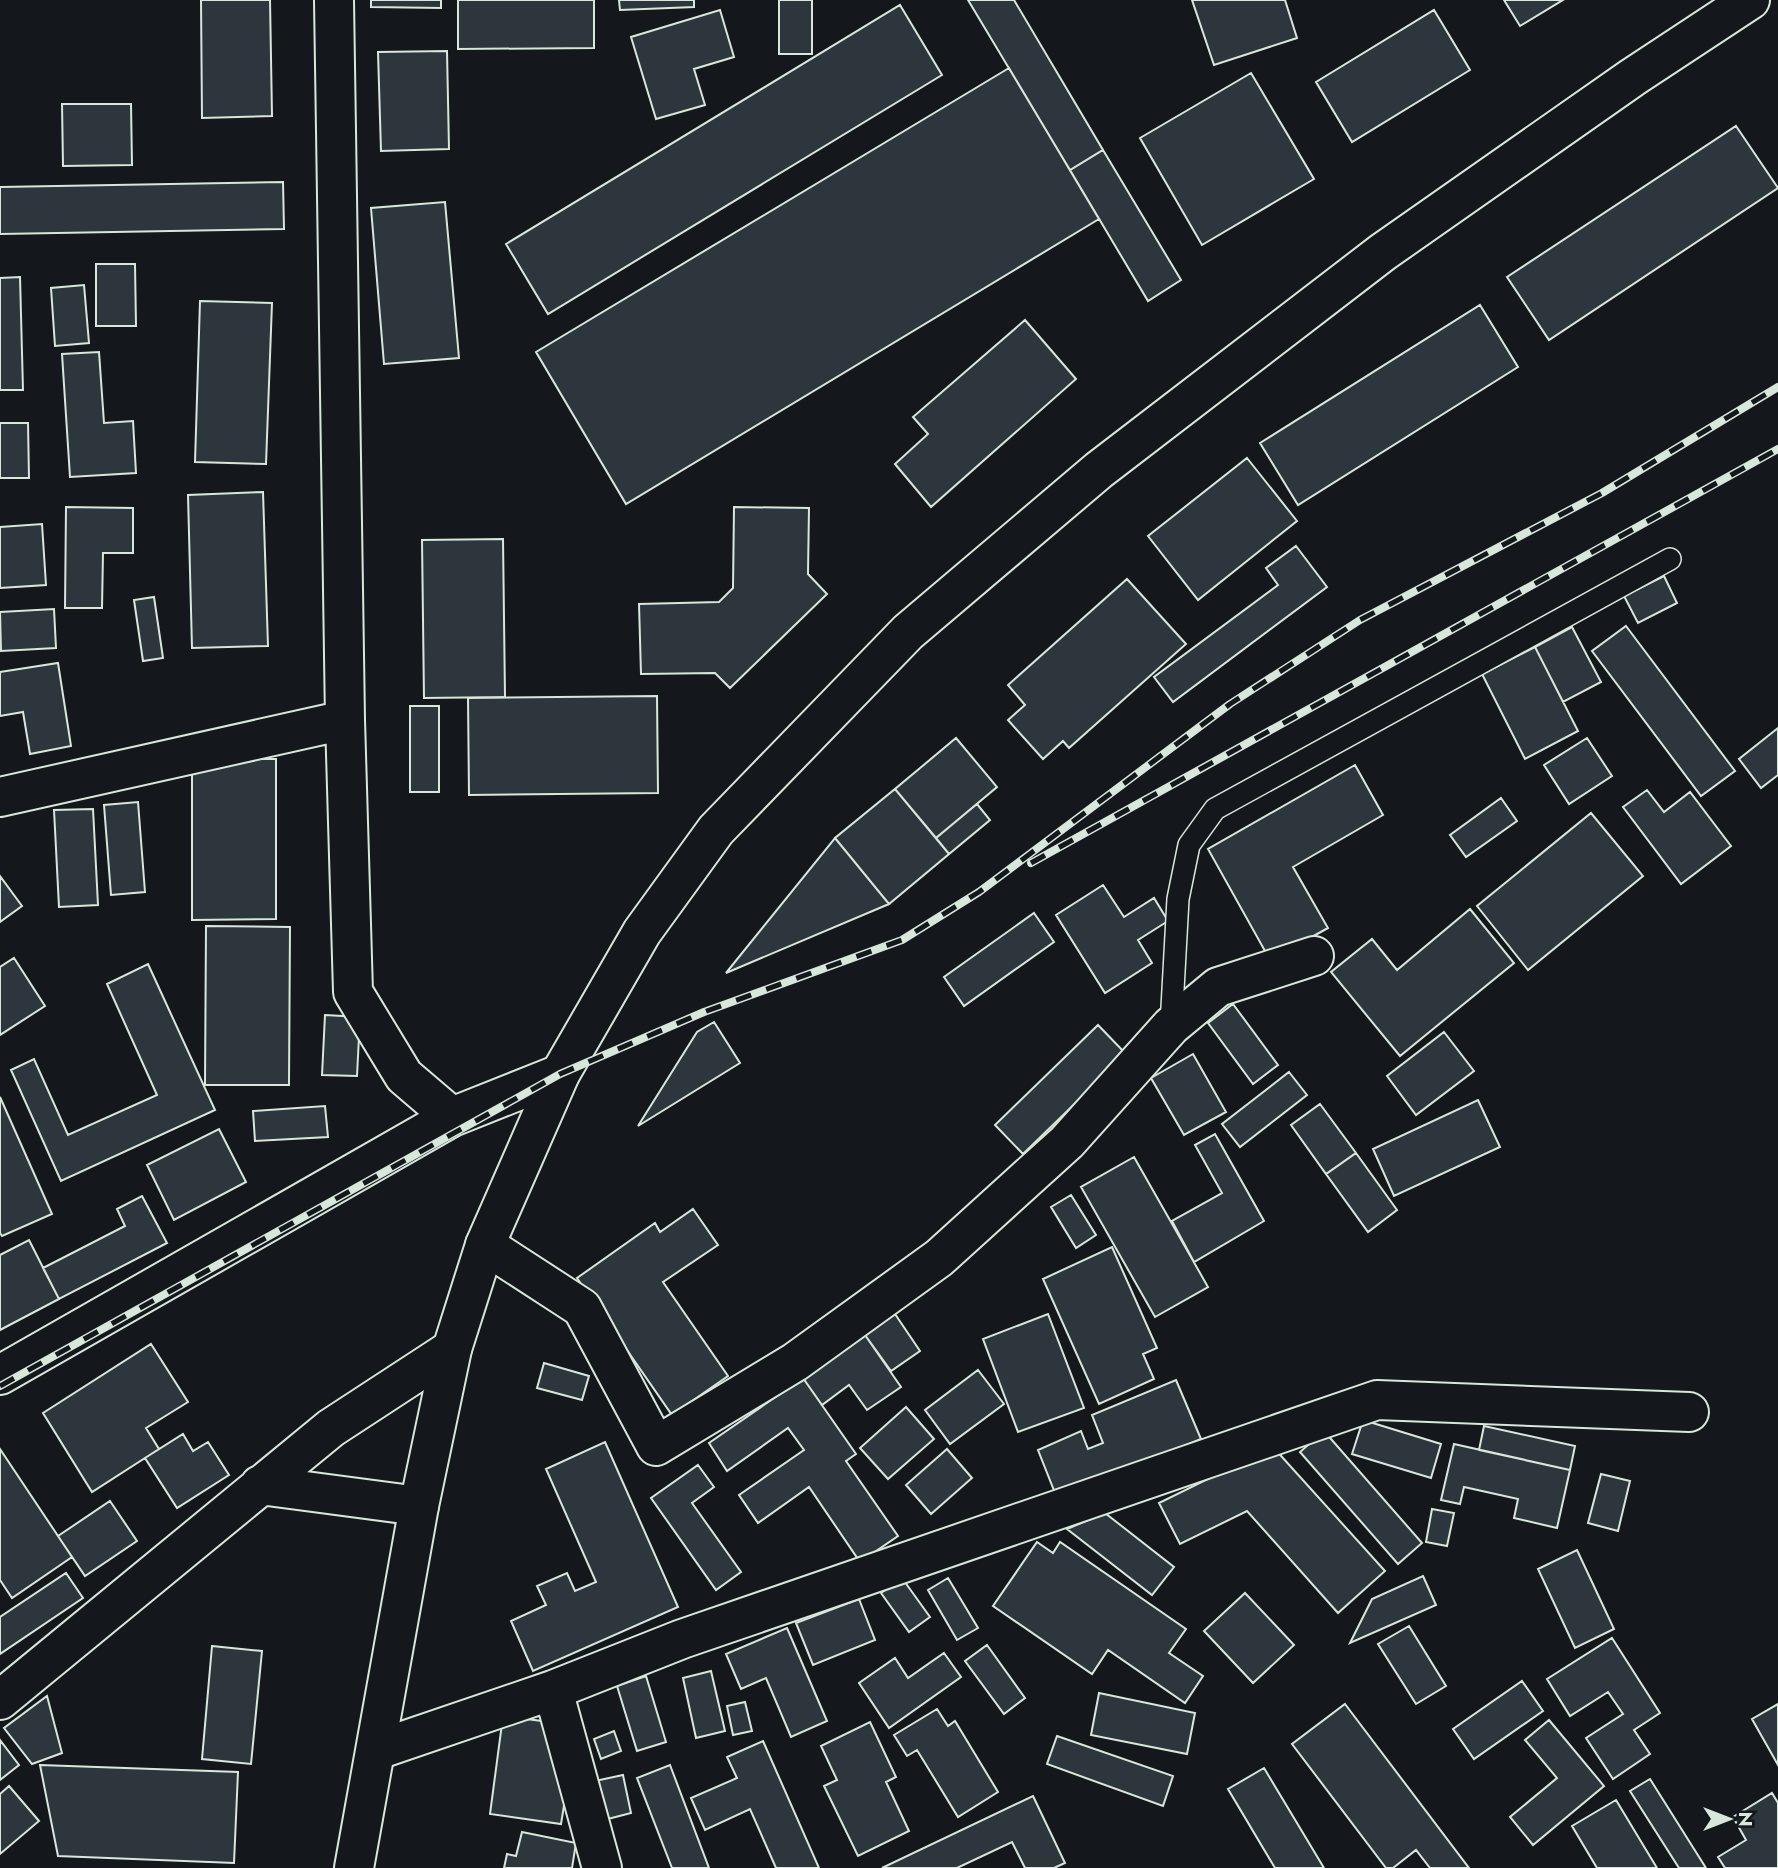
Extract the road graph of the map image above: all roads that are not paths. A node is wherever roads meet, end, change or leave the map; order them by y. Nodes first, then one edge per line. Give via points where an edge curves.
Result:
1 (334, 0) edge
2 (1750, 0) edge
3 (1670, 559) dead end
4 (345, 720) junction
5 (0, 797) edge
6 (1314, 956) dead end
7 (1171, 1026) junction
8 (560, 1074) junction
9 (452, 1116) junction
10 (485, 1245) junction
11 (452, 1349) junction
12 (0, 1375) edge
13 (1689, 1412) dead end
14 (260, 1486) junction
15 (419, 1506) junction
16 (553, 1690) junction
17 (0, 1700) edge
18 (377, 1749) junction
19 (354, 1868) edge
20 (602, 1868) edge

1 - 4 street
2 - 8 street via 1383,252 1099,470 908,632 716,830 642,932
3 - 7 lane via 1215,809 1189,845 1186,859 1178,900
4 - 5 street
4 - 9 street via 353,992 404,1076
6 - 7 street via 1218,987
7 - 10 street via 1068,1142 939,1258 795,1362 656,1447 582,1308
8 - 9 street
8 - 10 street
9 - 12 street
10 - 11 street
11 - 14 street via 331,1428
11 - 15 street
13 - 16 street via 1377,1400 682,1639
14 - 15 street
14 - 17 street
15 - 18 street
16 - 18 street
16 - 20 street
18 - 19 street

